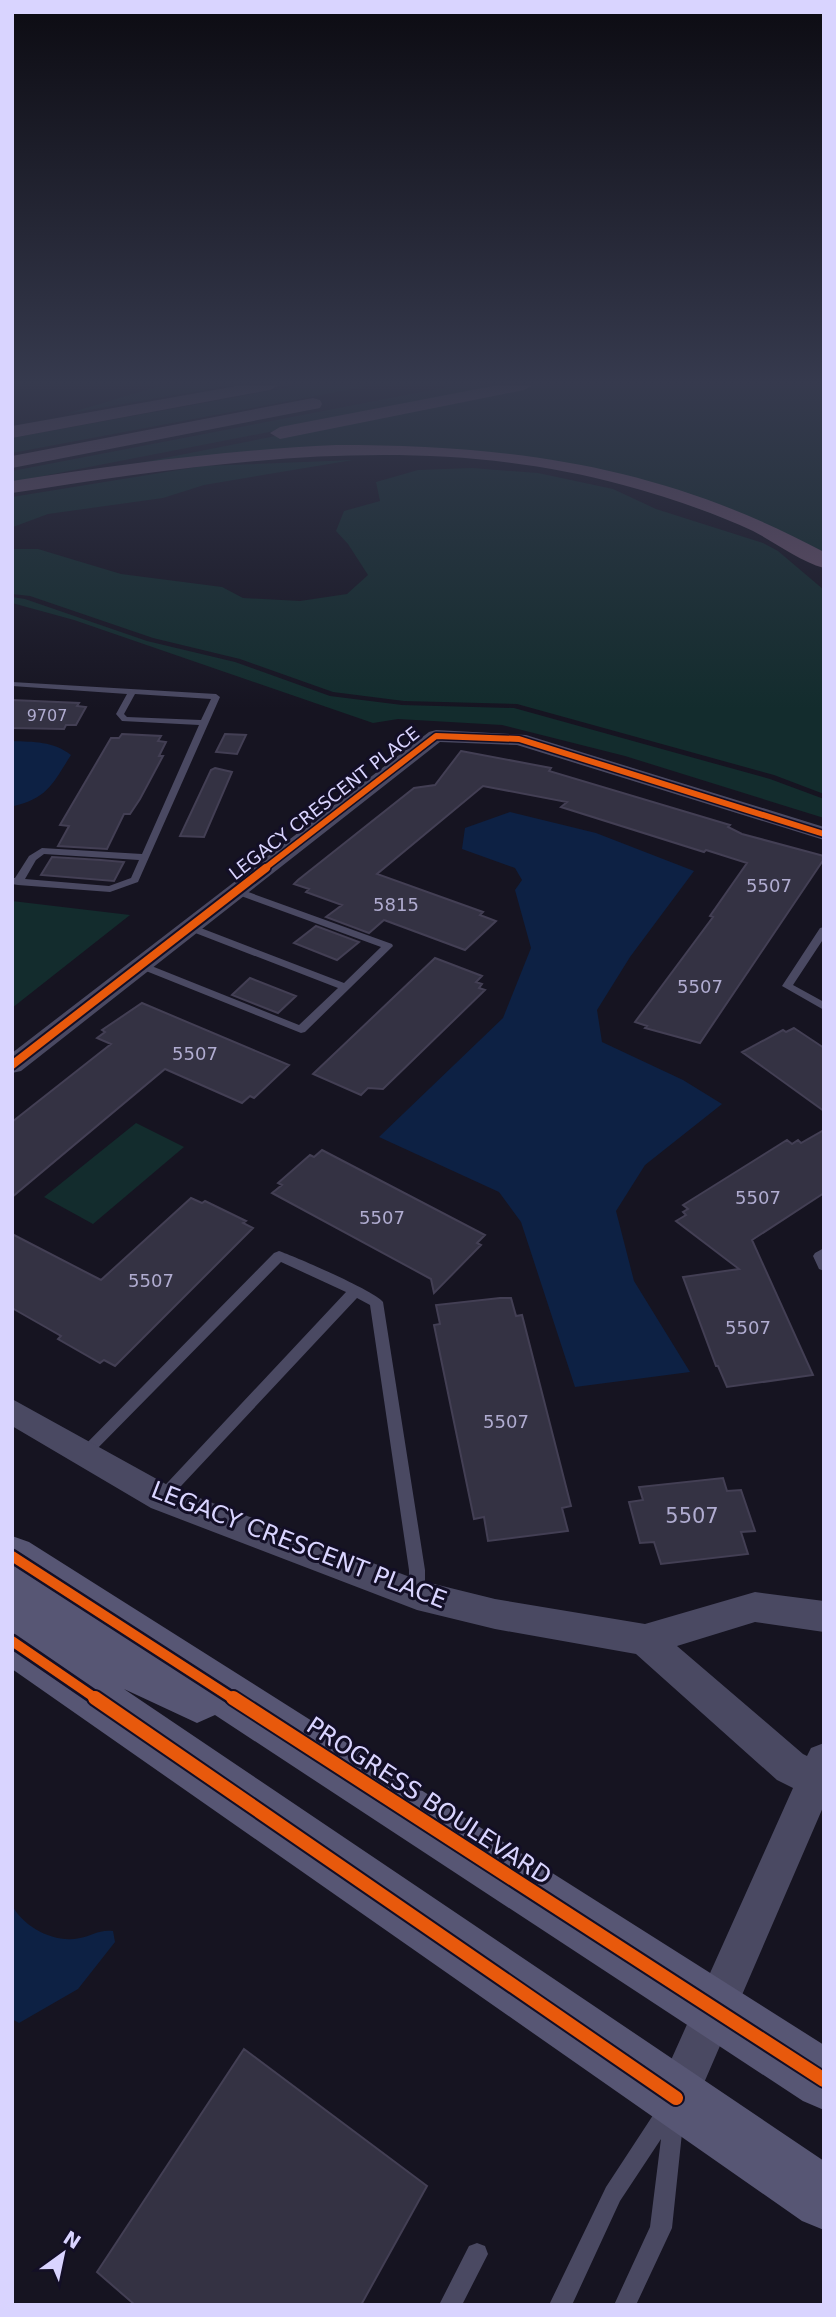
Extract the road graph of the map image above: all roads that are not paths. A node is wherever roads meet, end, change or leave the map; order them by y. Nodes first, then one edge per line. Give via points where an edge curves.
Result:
1 (669, 493) edge
2 (824, 561) edge
3 (12, 684) edge
4 (133, 691) junction
5 (205, 723) junction
6 (824, 834) edge
7 (145, 857) junction
8 (15, 882) edge
9 (237, 891) junction
10 (189, 927) junction
11 (824, 930) edge
12 (141, 965) junction
13 (345, 987) junction
14 (824, 1007) edge
15 (12, 1065) edge
16 (824, 1253) edge
17 (824, 1266) edge
18 (355, 1291) junction
19 (12, 1411) edge
20 (84, 1453) junction
21 (162, 1497) junction
22 (12, 1556) edge
23 (12, 1595) edge
24 (417, 1595) junction
25 (824, 1617) edge
26 (645, 1640) junction
27 (12, 1641) edge
28 (820, 1770) edge
29 (573, 1917) junction
30 (715, 2008) junction
31 (824, 2080) edge
32 (676, 2098) junction
33 (824, 2199) edge
34 (477, 2254) dead end
35 (450, 2305) edge
36 (560, 2305) edge
37 (625, 2305) edge

1 - 2 highway via 734,515
3 - 4 lane
4 - 5 lane via 212,695 216,698
4 - 5 lane via 120,714 125,719
5 - 7 lane
6 - 9 street, LEGACY CRESCENT PLACE via 519,739 436,736
7 - 8 lane via 42,851
7 - 8 lane via 135,880 110,889
9 - 10 street, LEGACY CRESCENT PLACE
9 - 13 lane via 388,946
10 - 12 street, LEGACY CRESCENT PLACE
10 - 13 lane
11 - 14 lane via 787,986
12 - 13 lane via 301,1030
12 - 15 street, LEGACY CRESCENT PLACE
16 - 17 lane via 820,1256
18 - 20 lane via 279,1255
18 - 21 lane
18 - 24 lane via 376,1302
19 - 20 street, LEGACY CRESCENT PLACE
20 - 21 street, LEGACY CRESCENT PLACE
21 - 24 street, LEGACY CRESCENT PLACE
22 - 29 main road, PROGRESS BOULEVARD
23 - 29 main road via 111,1661 180,1688 520,1908
24 - 26 street, LEGACY CRESCENT PLACE via 495,1614
25 - 26 street, LEGACY CRESCENT PLACE via 755,1607
26 - 28 street via 790,1767
27 - 32 main road
28 - 30 street
29 - 30 main road, PROGRESS BOULEVARD
30 - 31 main road, PROGRESS BOULEVARD
30 - 32 street
32 - 33 main road
32 - 36 lane via 613,2194
32 - 37 lane via 661,2228
34 - 35 lane

